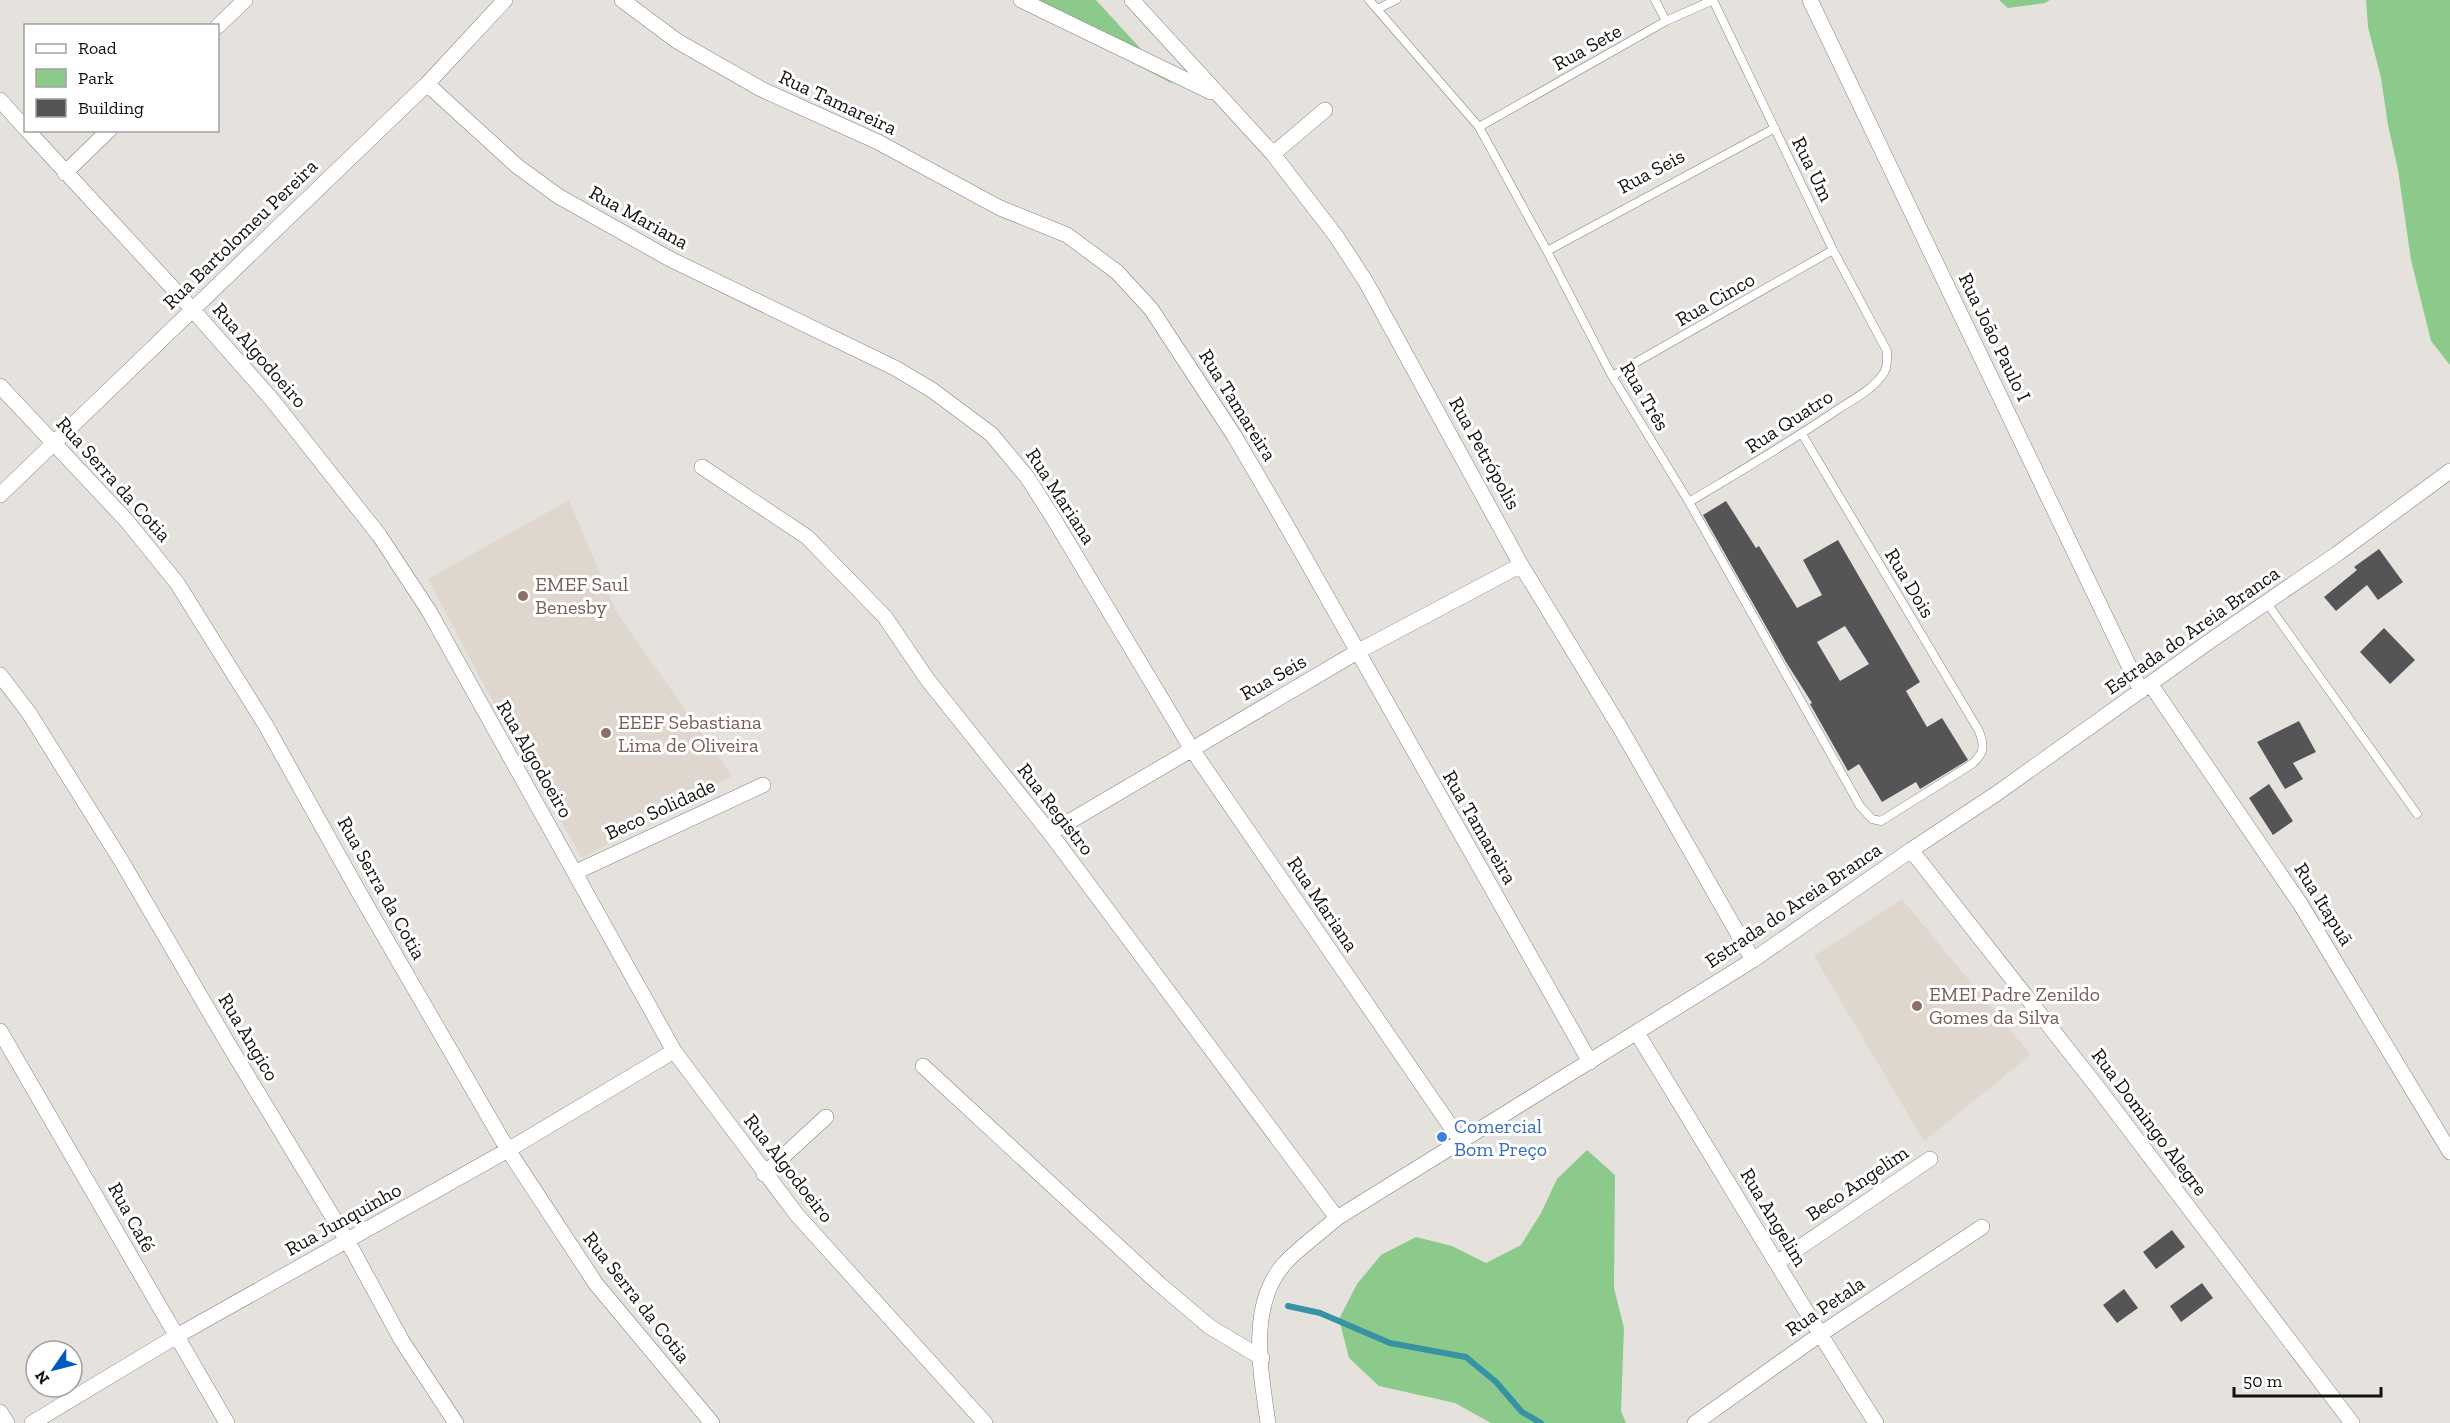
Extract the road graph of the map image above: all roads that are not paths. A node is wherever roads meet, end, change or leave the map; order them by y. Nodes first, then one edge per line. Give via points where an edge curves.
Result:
1 (245, 0) edge
2 (505, 0) edge
3 (622, 0) edge
4 (1021, 0) edge
5 (1132, 0) edge
6 (1369, 0) edge
7 (1396, 0) edge
8 (1655, 0) edge
9 (1713, 0) edge
10 (1810, 0) edge
11 (1377, 9) junction
12 (1666, 21) junction
13 (219, 25) edge
14 (427, 84) junction
15 (1221, 97) junction
16 (0, 100) edge
17 (1325, 110) dead end
18 (1479, 127) junction
19 (24, 128) edge
20 (1775, 128) junction
21 (28, 132) edge
22 (107, 132) edge
23 (1273, 154) junction
24 (65, 173) junction
25 (1833, 250) junction
26 (1547, 251) junction
27 (192, 309) junction
28 (1887, 351) joint
29 (1612, 376) junction
30 (0, 386) edge
31 (1802, 434) junction
32 (55, 443) junction
33 (702, 467) dead end
34 (2450, 471) edge
35 (0, 495) edge
36 (1689, 502) junction
37 (1521, 564) junction
38 (2266, 603) junction
39 (1357, 652) junction
40 (0, 675) edge
41 (2146, 688) junction
42 (1191, 748) junction
43 (763, 785) dead end
44 (2417, 814) dead end
45 (1876, 820) joint
46 (1050, 833) junction
47 (1911, 850) junction
48 (576, 872) junction
49 (1753, 960) junction
50 (0, 1031) edge
51 (1636, 1033) junction
52 (674, 1051) junction
53 (1590, 1062) junction
54 (923, 1066) dead end
55 (826, 1117) dead end
56 (1460, 1140) junction
57 (508, 1150) junction
58 (2450, 1152) edge
59 (1930, 1159) dead end
60 (764, 1174) junction
61 (1337, 1218) junction
62 (1982, 1227) dead end
63 (348, 1242) junction
64 (1778, 1262) junction
65 (1819, 1335) junction
66 (175, 1337) junction
67 (1262, 1358) junction
68 (0, 1412) edge
69 (7, 1423) edge
70 (32, 1423) edge
71 (226, 1423) edge
72 (456, 1423) edge
73 (712, 1423) edge
74 (985, 1423) edge
75 (1268, 1423) edge
76 (1695, 1423) edge
77 (1876, 1423) edge
78 (2352, 1423) edge

1 - 13 street
2 - 14 street, Rua Bartolomeu Pereira
3 - 39 street, Rua Tamareira via 677,41 761,89 878,142 1000,208 1067,236 1117,272 1151,309 1235,436
4 - 15 street
5 - 15 street, Rua Petrópolis
6 - 11 lane, Rua Três
7 - 11 lane
8 - 12 lane
9 - 12 lane, Rua Sete
9 - 20 lane, Rua Um
10 - 41 street, Rua João Paulo I
11 - 18 lane, Rua Três
12 - 18 lane, Rua Sete
14 - 27 street, Rua Bartolomeu Pereira
14 - 42 street, Rua Mariana via 517,166 558,196 670,259 895,368 991,434 1027,477 1052,516
15 - 23 street, Rua Petrópolis
16 - 19 street, Rua Algodoeiro
17 - 23 street
18 - 26 lane, Rua Três
20 - 25 lane, Rua Um
20 - 26 lane, Rua Seis
21 - 24 street, Rua Algodoeiro
22 - 24 street
23 - 37 street, Rua Petrópolis via 1366,282
24 - 27 street, Rua Algodoeiro
25 - 28 lane, Rua Um
25 - 29 lane, Rua Cinco
26 - 29 lane, Rua Três
27 - 32 street, Rua Bartolomeu Pereira
27 - 48 street, Rua Algodoeiro via 273,401 379,536 429,611
28 - 31 lane, Rua Quatro via 1886,369 1880,378
29 - 36 lane, Rua Três
30 - 32 street, Rua Serra da Cotia
31 - 36 lane, Rua Quatro
31 - 45 lane, Rua Dois via 1979,731 1984,750 1972,764 1892,815
32 - 35 street, Rua Bartolomeu Pereira
32 - 57 street, Rua Serra da Cotia via 177,583 265,724
33 - 46 street, Rua Registro via 807,537 832,560 885,617 927,679
34 - 38 street, Estrada do Areia Branca
36 - 45 lane, Rua Três via 1860,806
37 - 39 street, Rua Seis
37 - 49 street, Rua Petrópolis
38 - 41 street, Estrada do Areia Branca
38 - 44 lane
39 - 42 street, Rua Seis
39 - 53 street, Rua Tamareira
40 - 63 street, Rua Angico via 30,713 122,862
41 - 47 street, Estrada do Areia Branca
41 - 58 street, Rua Itapuã via 2301,905
42 - 46 street, Rua Seis
42 - 56 street, Rua Mariana
43 - 48 street, Beco Solidade
46 - 61 street, Rua Registro
47 - 49 street, Estrada do Areia Branca
47 - 78 street, Rua Domingo Alegre via 2098,1088
48 - 52 street, Rua Algodoeiro
49 - 51 street, Estrada do Areia Branca
50 - 66 street, Rua Café
51 - 53 street, Estrada do Areia Branca
51 - 64 street, Rua Angelim
52 - 57 street, Rua Junquinho
52 - 60 street, Rua Algodoeiro
53 - 56 street, Estrada do Areia Branca
54 - 67 street via 1158,1283 1210,1327
55 - 60 street
56 - 61 street, Estrada do Areia Branca
57 - 63 street, Rua Junquinho
57 - 73 street, Rua Serra da Cotia via 596,1284
59 - 64 street, Beco Angelim
60 - 74 street, Rua Algodoeiro
61 - 67 street, Estrada do Areia Branca via 1286,1263 1274,1279 1260,1320
62 - 65 street, Rua Petala
63 - 66 street, Rua Junquinho
63 - 72 street, Rua Angico via 402,1341
64 - 65 street, Rua Angelim
65 - 76 street, Rua Petala
65 - 77 street, Rua Angelim
66 - 70 street, Rua Junquinho
66 - 71 street, Rua Café
67 - 75 street, Estrada do Areia Branca
68 - 69 street

